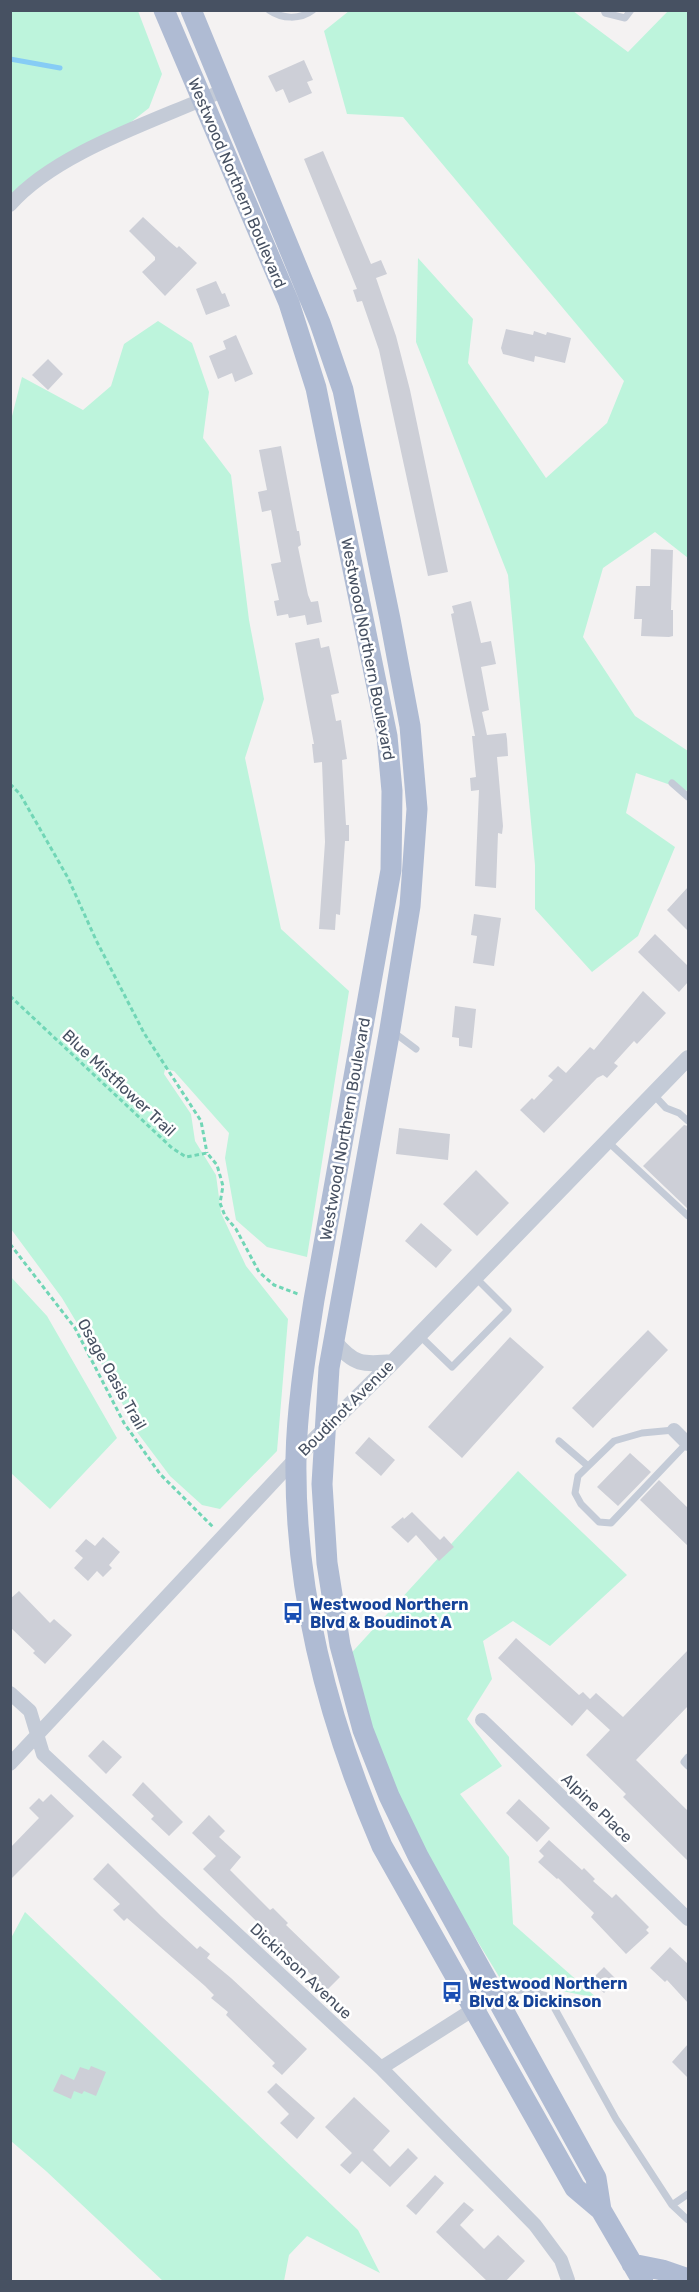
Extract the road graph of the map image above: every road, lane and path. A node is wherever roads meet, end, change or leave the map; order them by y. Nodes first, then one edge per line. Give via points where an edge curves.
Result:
1 (164, 10) edge
2 (191, 10) edge
3 (269, 10) edge
4 (313, 10) edge
5 (604, 10) edge
6 (631, 10) edge
7 (224, 90) junction
8 (201, 100) junction
9 (10, 205) edge
10 (326, 340) junction
11 (304, 348) junction
12 (377, 620) junction
13 (672, 783) dead end
14 (10, 784) edge
15 (688, 797) edge
16 (10, 996) edge
17 (364, 1024) junction
18 (390, 1029) junction
19 (416, 1049) dead end
20 (688, 1058) edge
21 (653, 1094) junction
22 (688, 1121) edge
23 (607, 1141) junction
24 (207, 1153) junction
25 (688, 1216) edge
26 (10, 1244) edge
27 (475, 1277) junction
28 (314, 1300) junction
29 (419, 1335) junction
30 (334, 1341) junction
31 (393, 1362) junction
32 (326, 1428) junction
33 (674, 1431) joint
34 (559, 1441) dead end
35 (688, 1443) edge
36 (296, 1458) junction
37 (588, 1466) junction
38 (224, 1537) junction
39 (10, 1693) edge
40 (482, 1720) dead end
41 (37, 1736) junction
42 (688, 1757) edge
43 (10, 1764) edge
44 (363, 1765) junction
45 (688, 1766) edge
46 (688, 1919) edge
47 (496, 1995) junction
48 (473, 2009) junction
49 (381, 2068) junction
50 (688, 2193) edge
51 (672, 2205) junction
52 (601, 2210) junction
53 (688, 2220) edge
54 (634, 2276) edge
55 (688, 2279) edge
56 (567, 2281) edge

1 - 8 main road, Westwood Northern Boulevard
2 - 7 main road, Westwood Northern Boulevard
3 - 4 lane via 302,17
5 - 6 lane via 625,18
7 - 8 street
7 - 10 main road, Westwood Northern Boulevard
8 - 9 street via 56,167 23,190
8 - 11 main road, Westwood Northern Boulevard via 289,303
10 - 11 lane
10 - 12 main road, Westwood Northern Boulevard via 343,390
11 - 12 main road, Westwood Northern Boulevard
12 - 17 main road, Westwood Northern Boulevard via 392,791 391,870
12 - 18 main road, Westwood Northern Boulevard via 410,726 417,809 410,906
13 - 15 lane
14 - 24 path via 20,794 68,878 144,1033 201,1121
16 - 24 path, Blue Mistflower Trail via 172,1148 186,1156
17 - 18 main road
17 - 28 main road, Westwood Northern Boulevard
18 - 19 lane
18 - 30 main road, Westwood Northern Boulevard
20 - 21 street, Boudinot Avenue
21 - 22 lane via 666,1108
21 - 23 street, Boudinot Avenue
23 - 25 lane
23 - 27 street, Boudinot Avenue
24 - 28 path via 217,1165 225,1216 259,1272 274,1285
26 - 38 path, Osage Oasis Trail via 75,1328 124,1424 160,1474
27 - 29 street, Boudinot Avenue
27 - 29 lane via 508,1310 452,1367
28 - 36 main road, Westwood Northern Boulevard
29 - 31 street, Boudinot Avenue
30 - 31 street via 360,1364
30 - 32 main road, Westwood Northern Boulevard
31 - 32 street, Boudinot Avenue
32 - 36 street, Boudinot Avenue
32 - 44 main road, Westwood Northern Boulevard via 322,1484 330,1584 340,1645 363,1730
33 - 35 street
33 - 37 lane via 623,1437
34 - 37 lane
35 - 37 lane via 610,1524 599,1522 576,1493 578,1476
36 - 38 street, Boudinot Avenue
36 - 44 main road, Westwood Northern Boulevard via 300,1543 322,1678
38 - 41 street, Boudinot Avenue
39 - 41 street, Dickinson Avenue via 30,1711
40 - 46 street, Alpine Place
41 - 43 street, Boudinot Avenue
41 - 49 street, Dickinson Avenue via 43,1754
42 - 45 lane via 684,1762
44 - 47 main road, Westwood Northern Boulevard
44 - 48 main road, Westwood Northern Boulevard via 382,1846
47 - 48 street
47 - 51 lane via 535,1989 550,2000 616,2119
47 - 52 main road, Westwood Northern Boulevard via 596,2178
48 - 49 street
48 - 52 main road, Westwood Northern Boulevard via 575,2188
49 - 56 street, Dickinson Avenue via 535,2225 561,2260
50 - 51 lane
51 - 53 lane
52 - 54 main road, Westwood Northern Boulevard
54 - 55 main road via 662,2270

